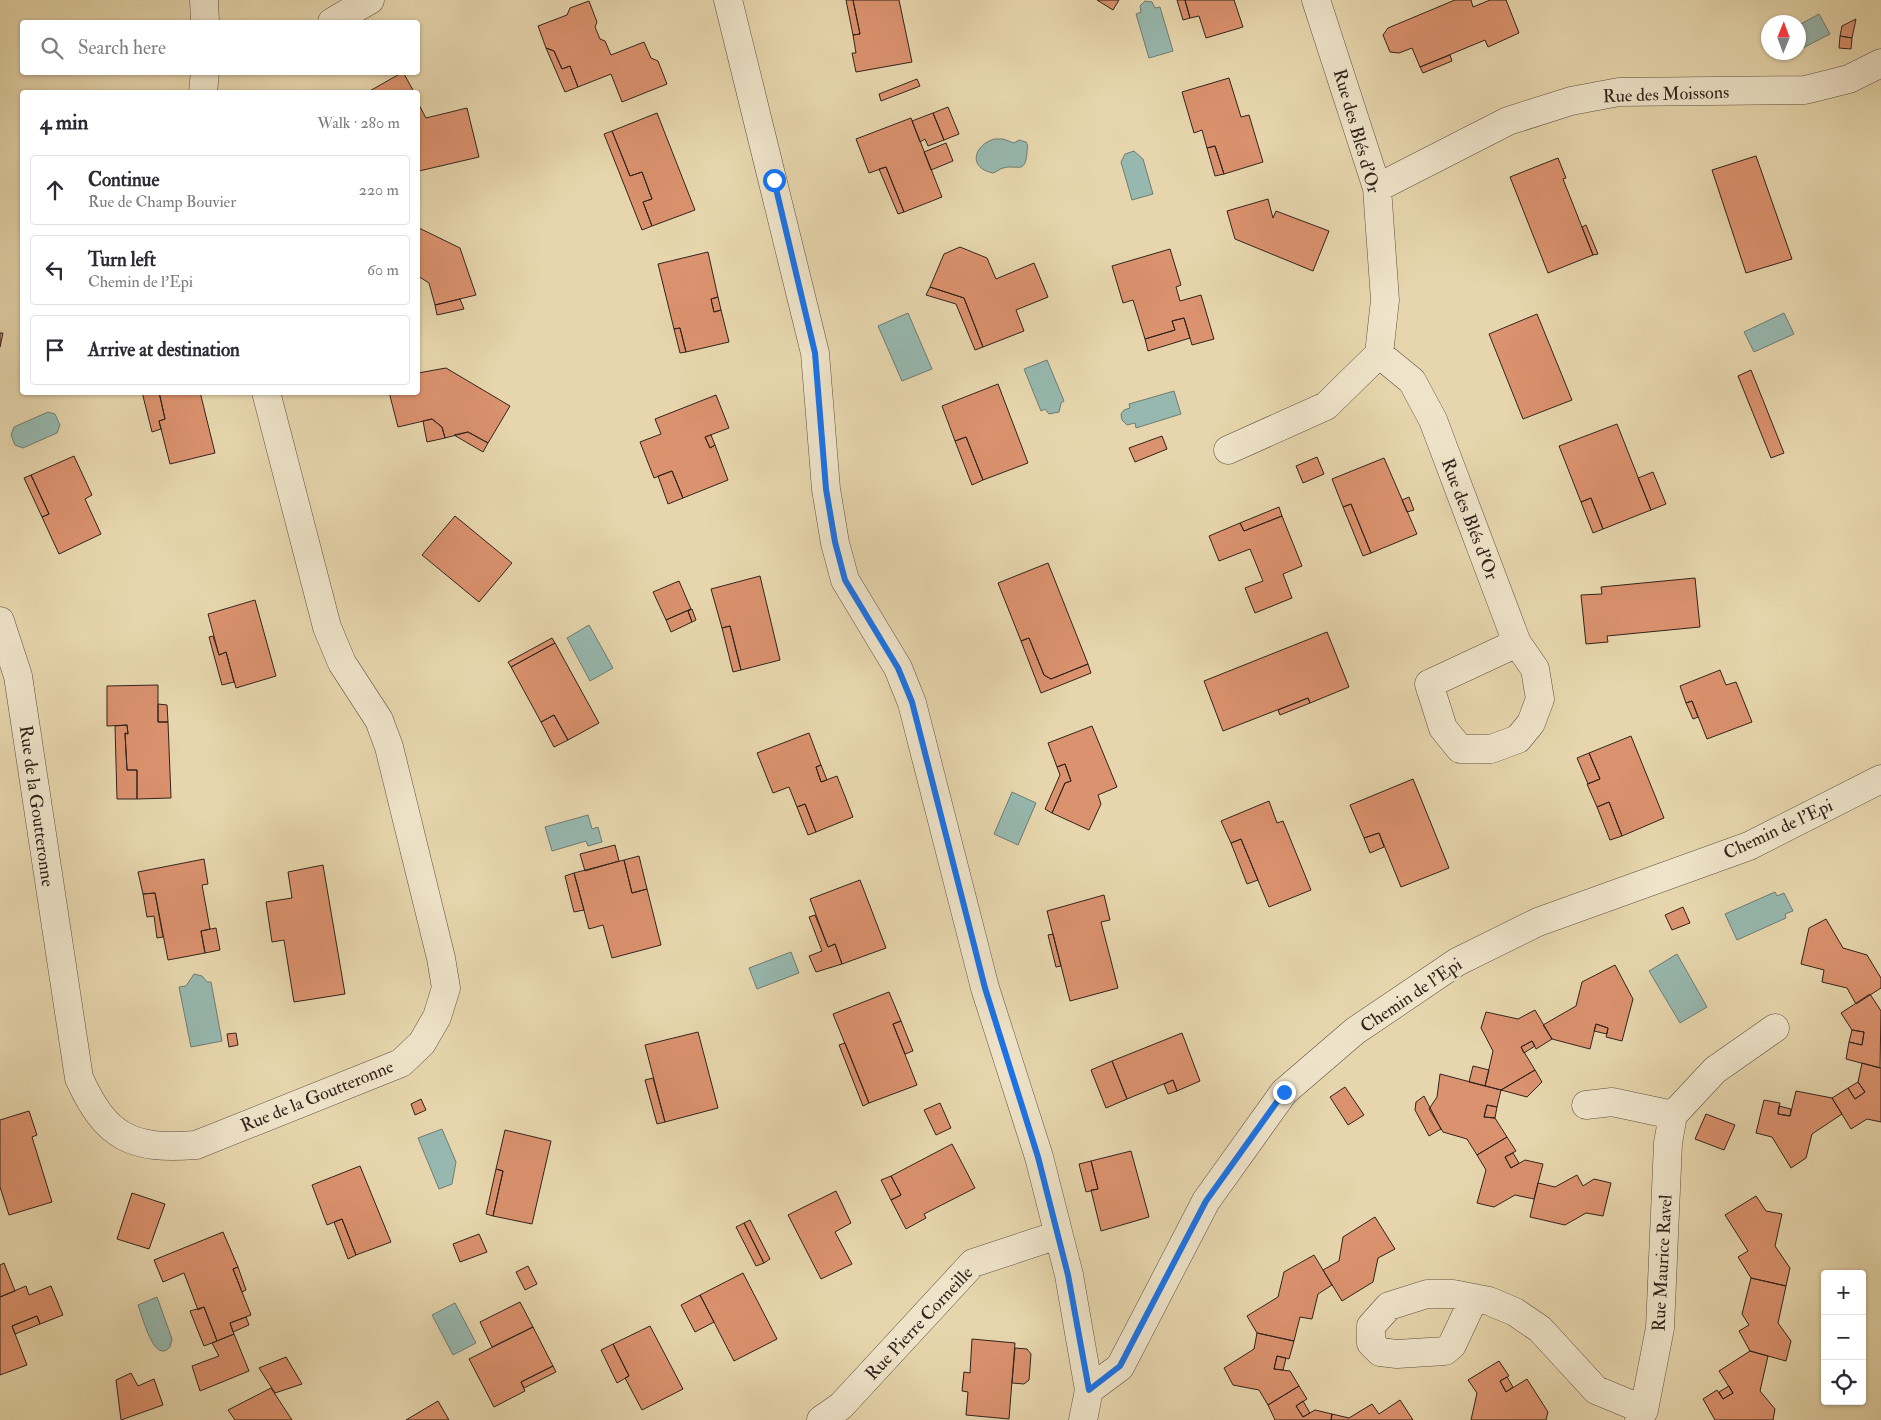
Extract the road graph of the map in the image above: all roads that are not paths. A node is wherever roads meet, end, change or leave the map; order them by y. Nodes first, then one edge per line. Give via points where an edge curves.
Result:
1 (204, 0) edge
2 (370, 0) edge
3 (728, 0) edge
4 (1316, 0) edge
5 (205, 20) edge
6 (335, 20) edge
7 (1881, 63) edge
8 (205, 75) edge
9 (203, 90) edge
10 (1377, 188) junction
11 (1380, 354) junction
12 (267, 395) edge
13 (1228, 450) dead end
14 (0, 621) edge
15 (1517, 643) dead end
16 (1881, 779) edge
17 (1775, 1028) dead end
18 (1586, 1105) dead end
19 (1673, 1115) junction
20 (1058, 1235) junction
21 (1474, 1298) dead end
22 (1089, 1390) junction
23 (1642, 1415) edge
24 (821, 1420) edge
25 (1083, 1420) edge

1 - 5 street
2 - 6 street
3 - 20 street via 815,353 826,489 837,552 845,580 898,668 912,702 985,988 1038,1157
4 - 10 street, Rue des Blés d'Or
7 - 10 street, Rue des Moissons via 1848,79 1805,90 1619,92 1571,101 1508,121
8 - 9 street
10 - 11 street, Rue des Blés d'Or via 1385,300
11 - 13 street via 1326,406
11 - 15 street, Rue des Blés d'Or via 1412,381 1433,420
12 - 14 street, Rue de la Goutteronne via 327,628 342,663 379,720 389,747 441,958 446,988 437,1016 422,1043 401,1063 196,1145 164,1148 133,1142 109,1125 90,1104 79,1078 18,676
16 - 22 street, Chemin de l'Epi via 1749,846 1538,922 1457,962 1355,1031 1284,1092 1206,1201 1120,1366
17 - 19 street via 1715,1070
18 - 19 street via 1612,1102
19 - 23 street, Rue Maurice Ravel via 1668,1143 1660,1328
20 - 22 street
20 - 24 street, Rue Pierre Corneille via 973,1263 841,1406
21 - 23 street, Rue Maurice Ravel via 1515,1312 1540,1328 1596,1390
22 - 25 street

